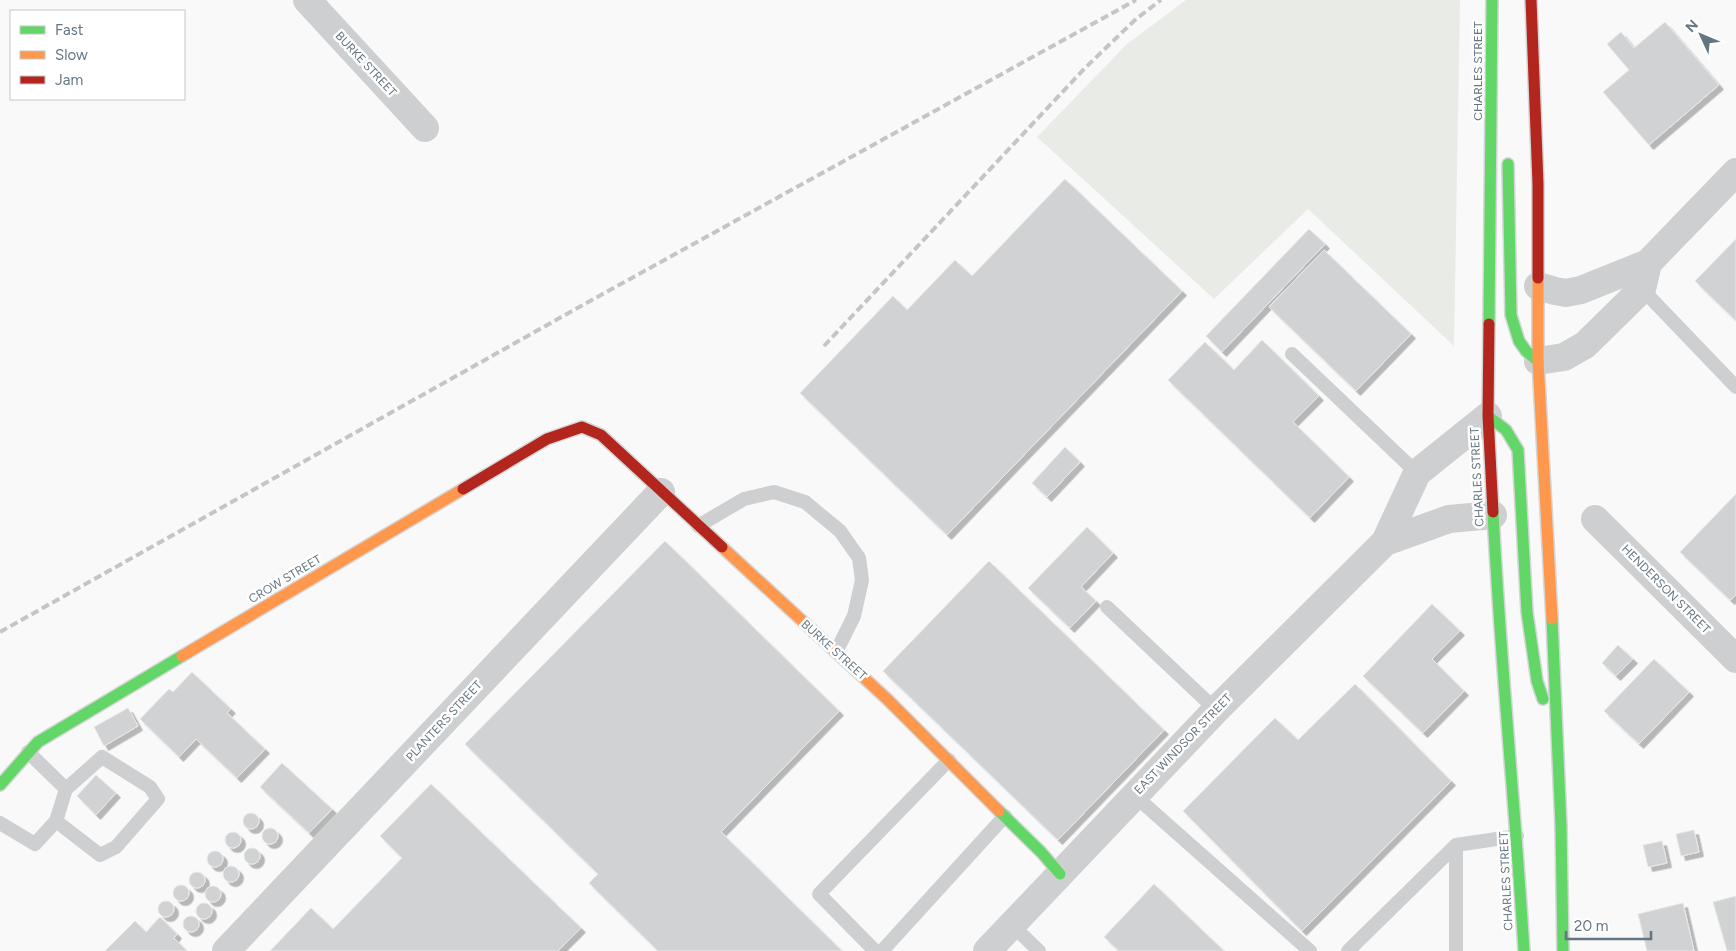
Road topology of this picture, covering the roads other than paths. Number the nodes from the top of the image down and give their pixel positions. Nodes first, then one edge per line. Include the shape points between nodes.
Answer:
1 (306, 0) edge
2 (1492, 0) edge
3 (1531, 0) edge
4 (1492, 122) junction
5 (425, 128) dead end
6 (1500, 134) dead end
7 (1506, 151) dead end
8 (1736, 172) edge
9 (1648, 263) junction
10 (1538, 286) junction
11 (1642, 289) junction
12 (1292, 354) dead end
13 (1538, 361) junction
14 (1736, 387) edge
15 (1488, 416) junction
16 (600, 435) joint
17 (1417, 473) junction
18 (661, 492) junction
19 (1493, 515) junction
20 (1595, 519) dead end
21 (698, 526) junction
22 (1385, 542) junction
23 (1107, 607) dead end
24 (836, 652) junction
25 (1736, 659) edge
26 (1216, 710) junction
27 (1556, 721) junction
28 (28, 752) junction
29 (948, 760) junction
30 (0, 784) edge
31 (66, 790) junction
32 (1134, 795) junction
33 (1005, 816) junction
34 (56, 821) junction
35 (0, 823) edge
36 (1517, 836) junction
37 (1456, 845) junction
38 (1060, 874) junction
39 (1012, 925) junction
40 (226, 951) edge
41 (875, 951) edge
42 (882, 951) edge
43 (987, 951) edge
44 (1039, 951) edge
45 (1310, 951) edge
46 (1348, 951) edge
47 (1456, 951) edge
48 (1524, 951) edge
49 (1563, 951) edge

1 - 5 street, BURKE STREET
2 - 4 main road, CHARLES STREET
3 - 10 main road
4 - 6 main road
4 - 15 main road, CHARLES STREET
7 - 13 main road via 1512,315 1520,344
8 - 9 street
9 - 10 street via 1581,290 1566,293
9 - 11 street
10 - 13 main road
11 - 13 street via 1585,345 1564,357
11 - 14 lane
12 - 17 lane
13 - 27 main road
15 - 17 street, EAST WINDSOR STREET
15 - 19 main road, CHARLES STREET
15 - 27 main road via 1513,436 1518,450 1527,612 1537,681 1546,708
16 - 18 main road, BURKE STREET
16 - 28 main road, CROW STREET via 582,427 547,439 38,742
17 - 22 street, EAST WINDSOR STREET
18 - 21 main road, BURKE STREET
18 - 40 street, PLANTERS STREET
19 - 22 street, EAST WINDSOR STREET via 1449,519
19 - 36 main road, CHARLES STREET
20 - 25 street, HENDERSON STREET
21 - 24 main road, BURKE STREET
21 - 24 lane via 744,499 774,492 805,502 840,531 859,558 862,580 854,616
22 - 26 street, EAST WINDSOR STREET
23 - 26 lane
24 - 29 main road, BURKE STREET
26 - 32 street, EAST WINDSOR STREET
27 - 49 main road
28 - 30 main road, CROW STREET
28 - 31 lane
29 - 33 main road, BURKE STREET
29 - 41 lane via 819,894
31 - 34 lane
31 - 34 lane via 102,757 150,787 158,799 116,848 100,855
32 - 38 street, EAST WINDSOR STREET
32 - 45 lane
33 - 38 main road, BURKE STREET
33 - 42 lane
34 - 35 lane via 35,844
36 - 37 lane
36 - 48 main road, CHARLES STREET
37 - 46 lane
37 - 47 lane
38 - 39 street, EAST WINDSOR STREET
39 - 43 street, EAST WINDSOR STREET
39 - 44 lane

